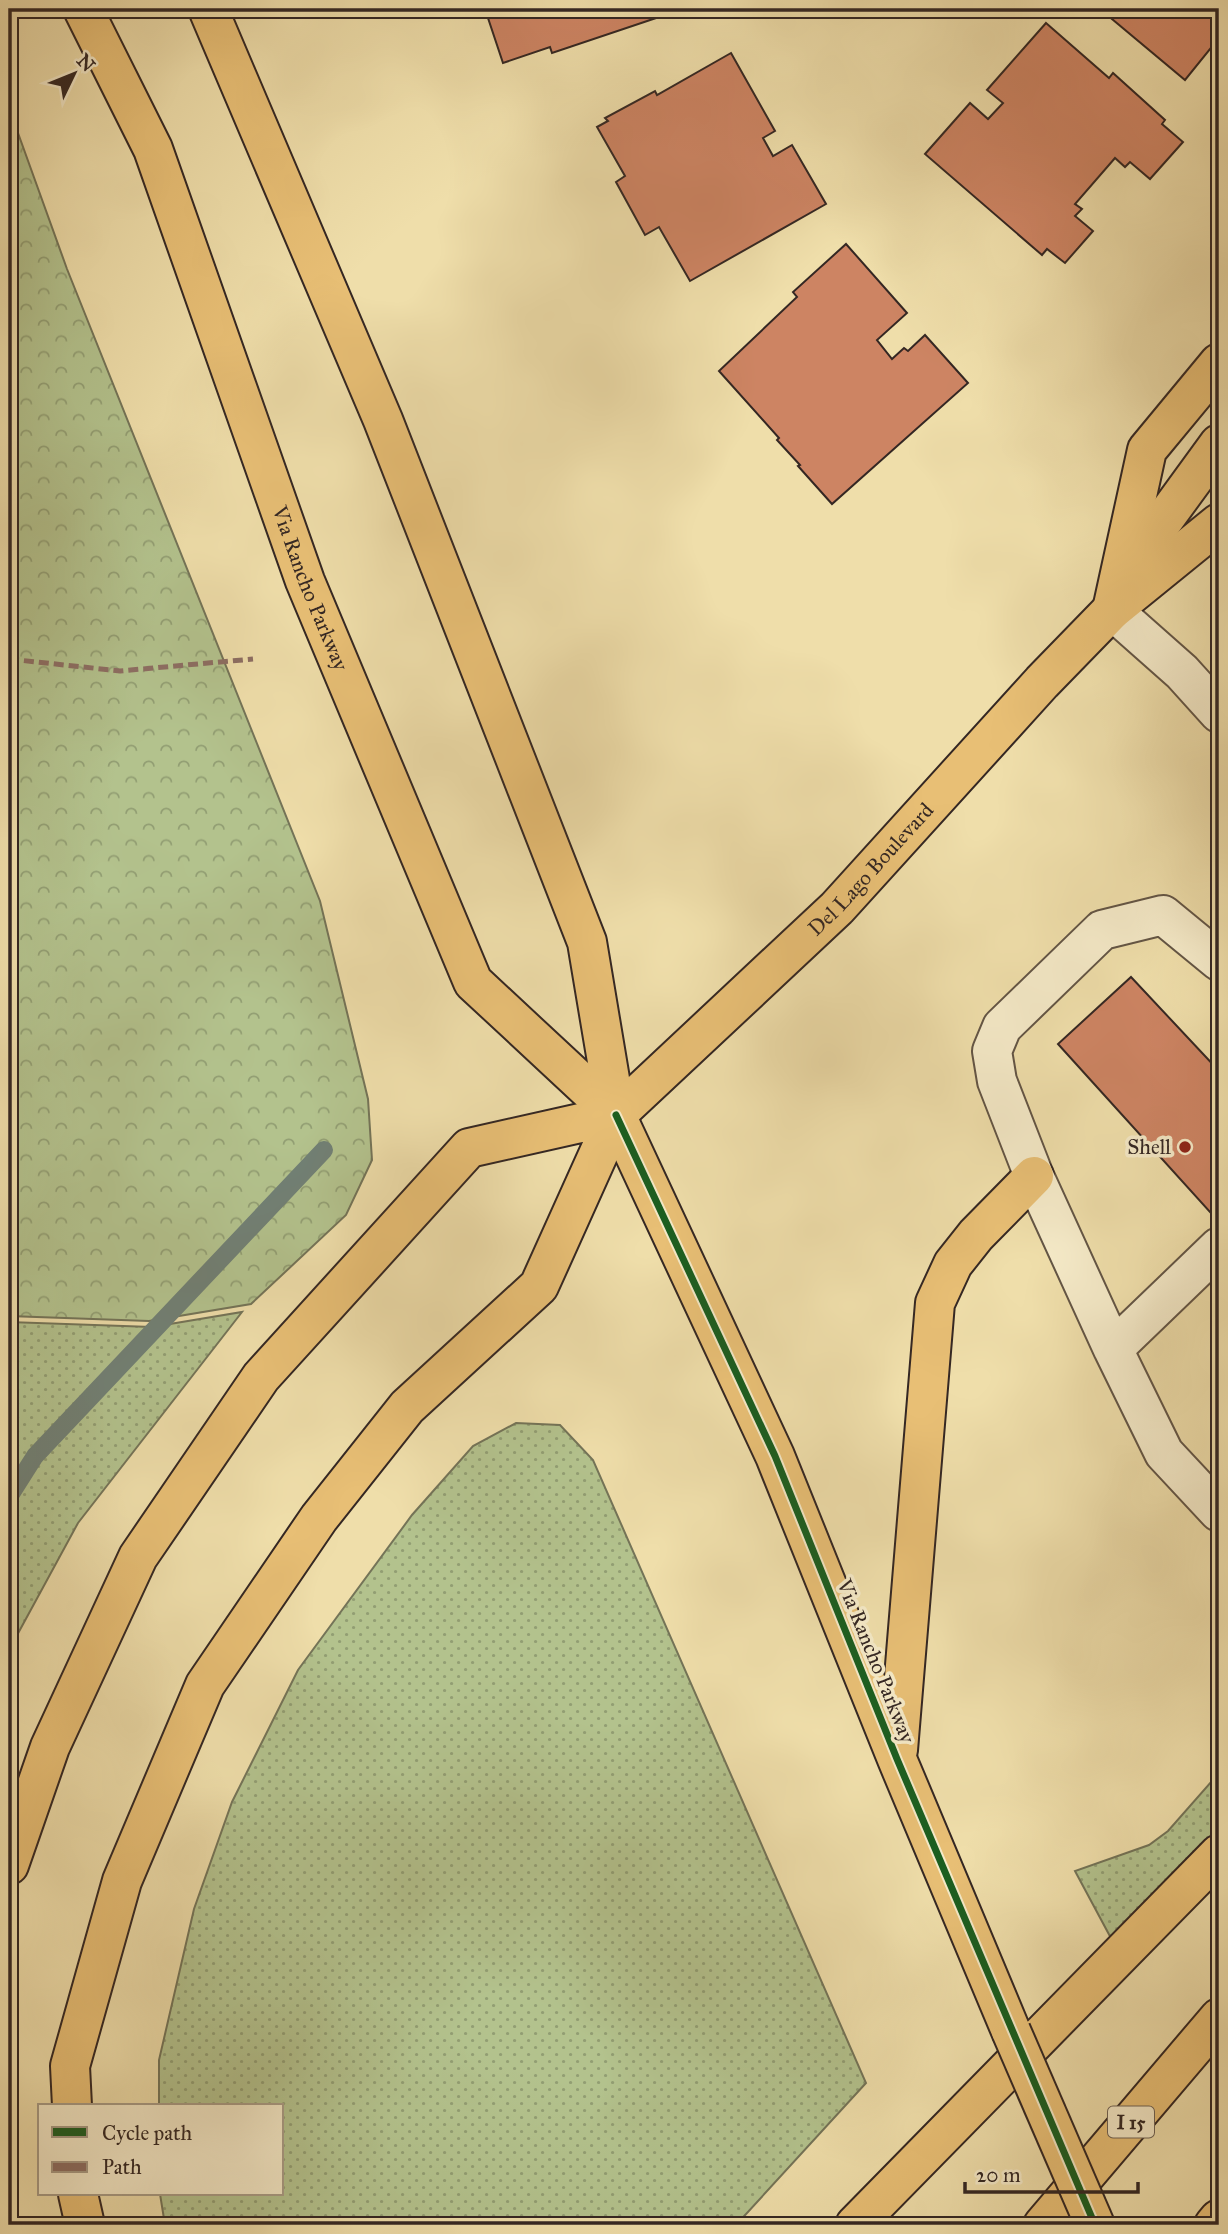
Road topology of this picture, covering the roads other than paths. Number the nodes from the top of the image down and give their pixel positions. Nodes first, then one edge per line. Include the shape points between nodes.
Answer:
1 (83, 9) edge
2 (208, 9) edge
3 (1219, 363) edge
4 (1219, 444) edge
5 (1219, 523) edge
6 (1112, 610) junction
7 (1219, 713) edge
8 (1219, 961) edge
9 (616, 1115) junction
10 (1034, 1176) junction
11 (1219, 1247) edge
12 (1112, 1349) junction
13 (1219, 1512) edge
14 (897, 1759) junction
15 (1219, 1854) edge
16 (9, 1865) edge
17 (1219, 2018) edge
18 (72, 2104) edge
19 (78, 2196) edge
20 (1219, 2219) edge
21 (85, 2225) edge
22 (855, 2225) edge
23 (1043, 2225) edge
24 (1095, 2225) edge
25 (1214, 2225) edge

1 - 9 main road, Via Rancho Parkway via 153,149 305,581 473,982
2 - 9 main road, Via Rancho Parkway via 383,420 587,942
3 - 6 main road via 1147,450
4 - 6 main road via 1157,530
5 - 6 main road, Del Lago Boulevard
6 - 7 lane via 1182,672
6 - 9 main road, Del Lago Boulevard via 837,908
8 - 10 lane via 1163,915 1102,930 1003,1027 992,1051 997,1082
9 - 14 main road, Via Rancho Parkway via 775,1456
9 - 16 main road via 469,1148 261,1377 138,1557 50,1747
9 - 18 main road via 539,1286 407,1407 319,1518 205,1685 122,1881 70,2066
10 - 12 lane
10 - 14 main road via 953,1264 935,1303
11 - 12 lane
12 - 13 lane via 1164,1452
14 - 24 main road, Via Rancho Parkway, bridge
15 - 22 main road
17 - 23 main road, I 15
19 - 21 main road
20 - 25 main road

